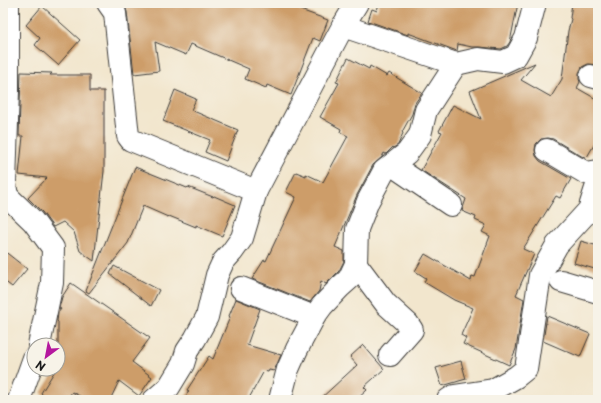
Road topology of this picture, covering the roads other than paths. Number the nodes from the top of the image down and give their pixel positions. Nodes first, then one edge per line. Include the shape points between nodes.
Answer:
1 (8, 3) edge
2 (108, 3) edge
3 (534, 3) edge
4 (349, 10) edge
5 (456, 64) junction
6 (5, 90) edge
7 (547, 150) dead end
8 (392, 165) junction
9 (598, 171) edge
10 (598, 182) edge
11 (256, 191) junction
12 (5, 196) edge
13 (451, 205) dead end
14 (593, 211) edge
15 (356, 264) junction
16 (561, 280) dead end
17 (241, 288) dead end
18 (598, 292) edge
19 (314, 317) junction
20 (40, 337) edge
21 (390, 355) dead end
22 (28, 377) edge
23 (20, 400) edge
24 (154, 400) edge
25 (280, 400) edge
26 (448, 400) edge

1 - 6 street
2 - 11 street via 115,13 128,136 131,140
3 - 5 street via 526,38 516,56 503,62 478,60
4 - 5 street
4 - 11 street
5 - 8 street via 426,110 420,136 407,153
6 - 12 street
7 - 9 street via 586,174
8 - 13 street
8 - 15 street via 384,171 357,229
10 - 14 street
11 - 24 street via 242,238 222,262 216,275 207,317 169,387
12 - 20 street via 33,221 54,248 52,282
14 - 26 street via 557,245 540,275 526,369 492,390 454,396
15 - 19 street via 349,279
15 - 21 street via 386,304 412,330
16 - 18 street
17 - 19 street
19 - 25 street via 288,369
22 - 23 street

